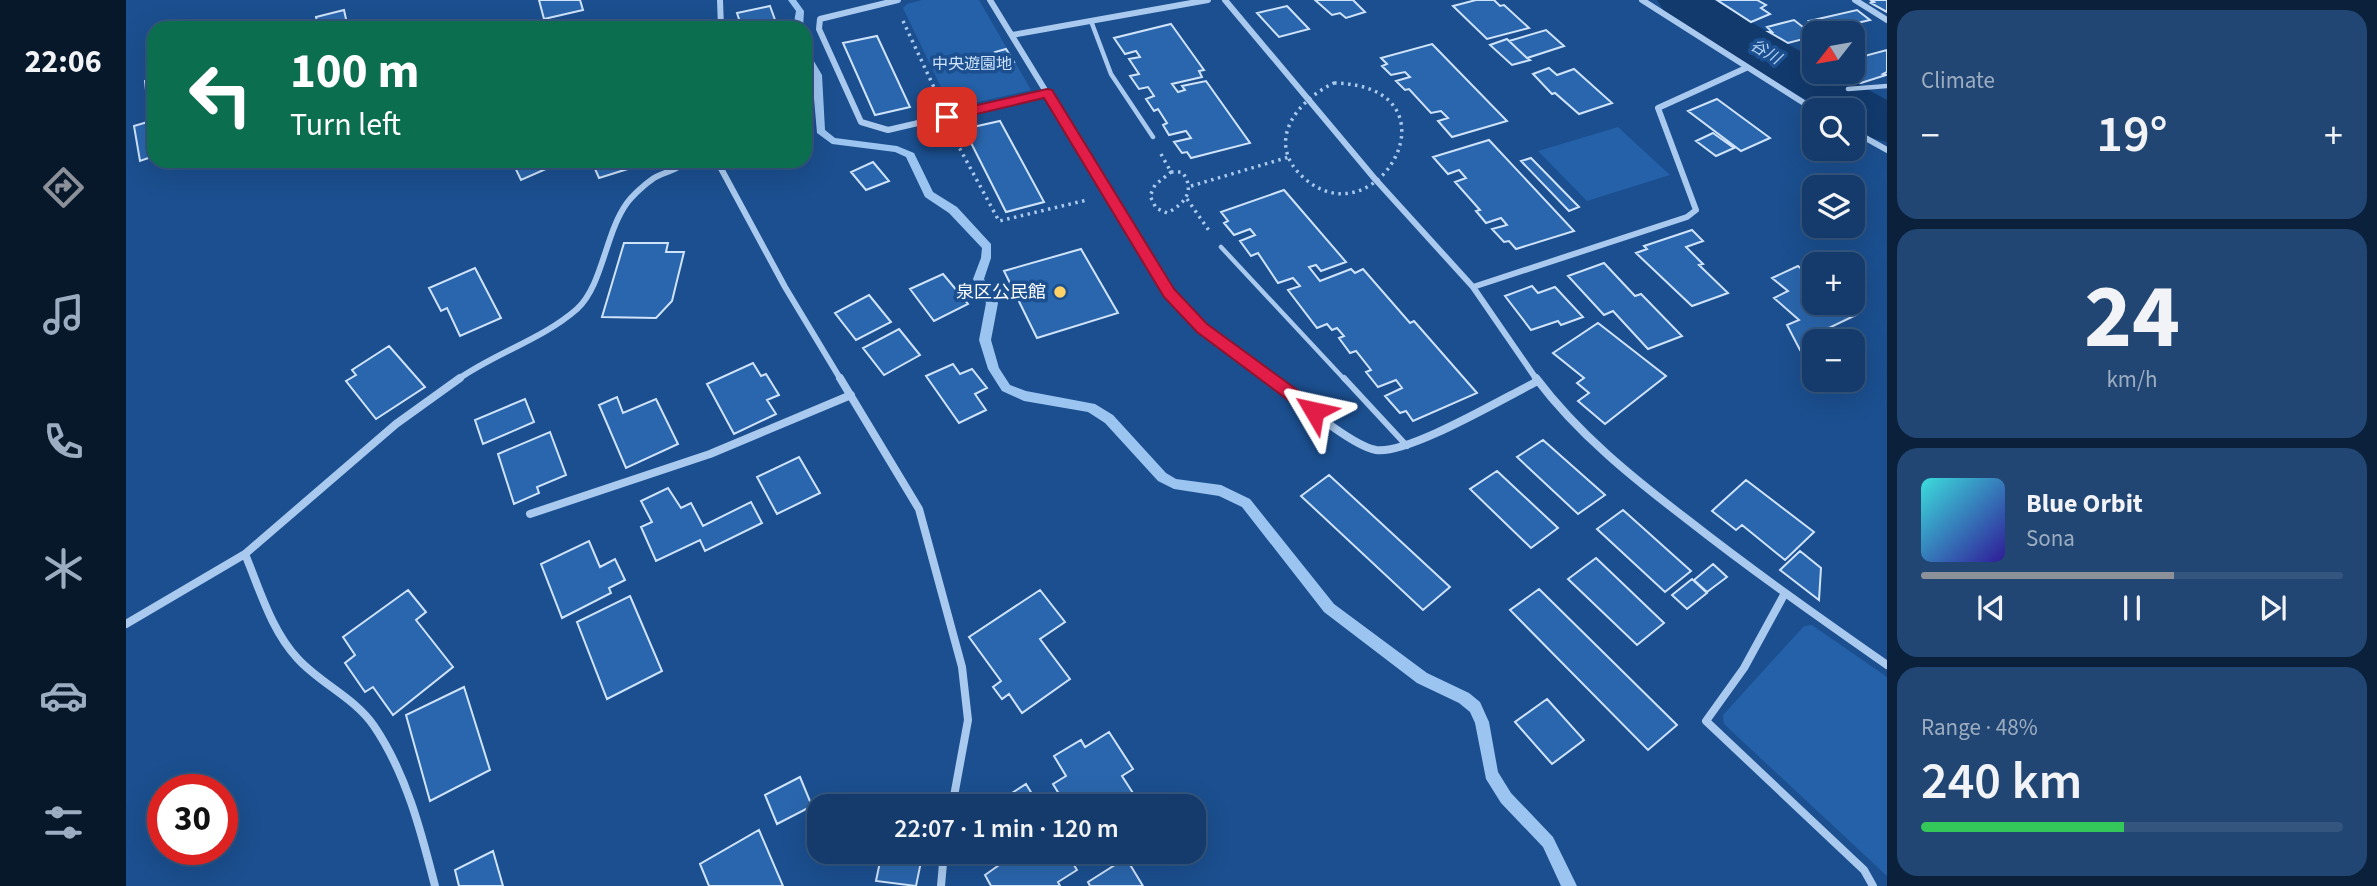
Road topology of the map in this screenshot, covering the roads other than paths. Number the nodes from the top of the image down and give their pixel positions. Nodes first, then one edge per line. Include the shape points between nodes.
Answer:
1 (720, 0) edge
2 (990, 0) edge
3 (1208, 0) edge
4 (1225, 0) edge
5 (1642, 0) edge
6 (1855, 0) edge
7 (896, 1) edge
8 (1887, 20) edge
9 (721, 21) edge
10 (1091, 21) junction
11 (1012, 35) junction
12 (1746, 68) junction
13 (1887, 86) edge
14 (1848, 89) dead end
15 (1047, 93) junction
16 (1802, 102) edge
17 (1153, 137) dead end
18 (1865, 138) edge
19 (1887, 150) edge
20 (680, 168) edge
21 (721, 168) edge
22 (1221, 247) road end
23 (1473, 286) junction
24 (1538, 381) junction
25 (851, 395) junction
26 (1407, 446) junction
27 (530, 514) dead end
28 (245, 554) junction
29 (1786, 593) junction
30 (126, 624) edge
31 (1887, 665) edge
32 (954, 794) edge
33 (943, 864) edge
34 (435, 886) edge
35 (941, 886) edge
36 (1873, 886) edge

1 - 9 street
2 - 11 street
3 - 10 street
4 - 23 street via 1375,179
5 - 12 street
6 - 8 street
7 - 15 street via 820,19 819,29 861,122 888,130
10 - 11 street
10 - 17 lane via 1111,75
11 - 15 street
12 - 16 street
12 - 23 street via 1658,108 1696,210 1688,217
13 - 14 lane
15 - 26 street via 1169,293 1202,328 1353,440 1377,450
18 - 19 street
20 - 28 street via 656,178 629,200 615,221 590,291 579,307 477,366 406,416
21 - 25 street via 785,287
22 - 26 lane
23 - 24 street
24 - 26 street
24 - 29 street via 1629,475
25 - 27 street via 710,454
25 - 32 street via 919,509 962,667 968,720
28 - 30 street
28 - 34 street via 279,632 298,659 373,724 423,834
29 - 31 street
29 - 36 street via 1744,668 1706,721 1864,870
33 - 35 street

